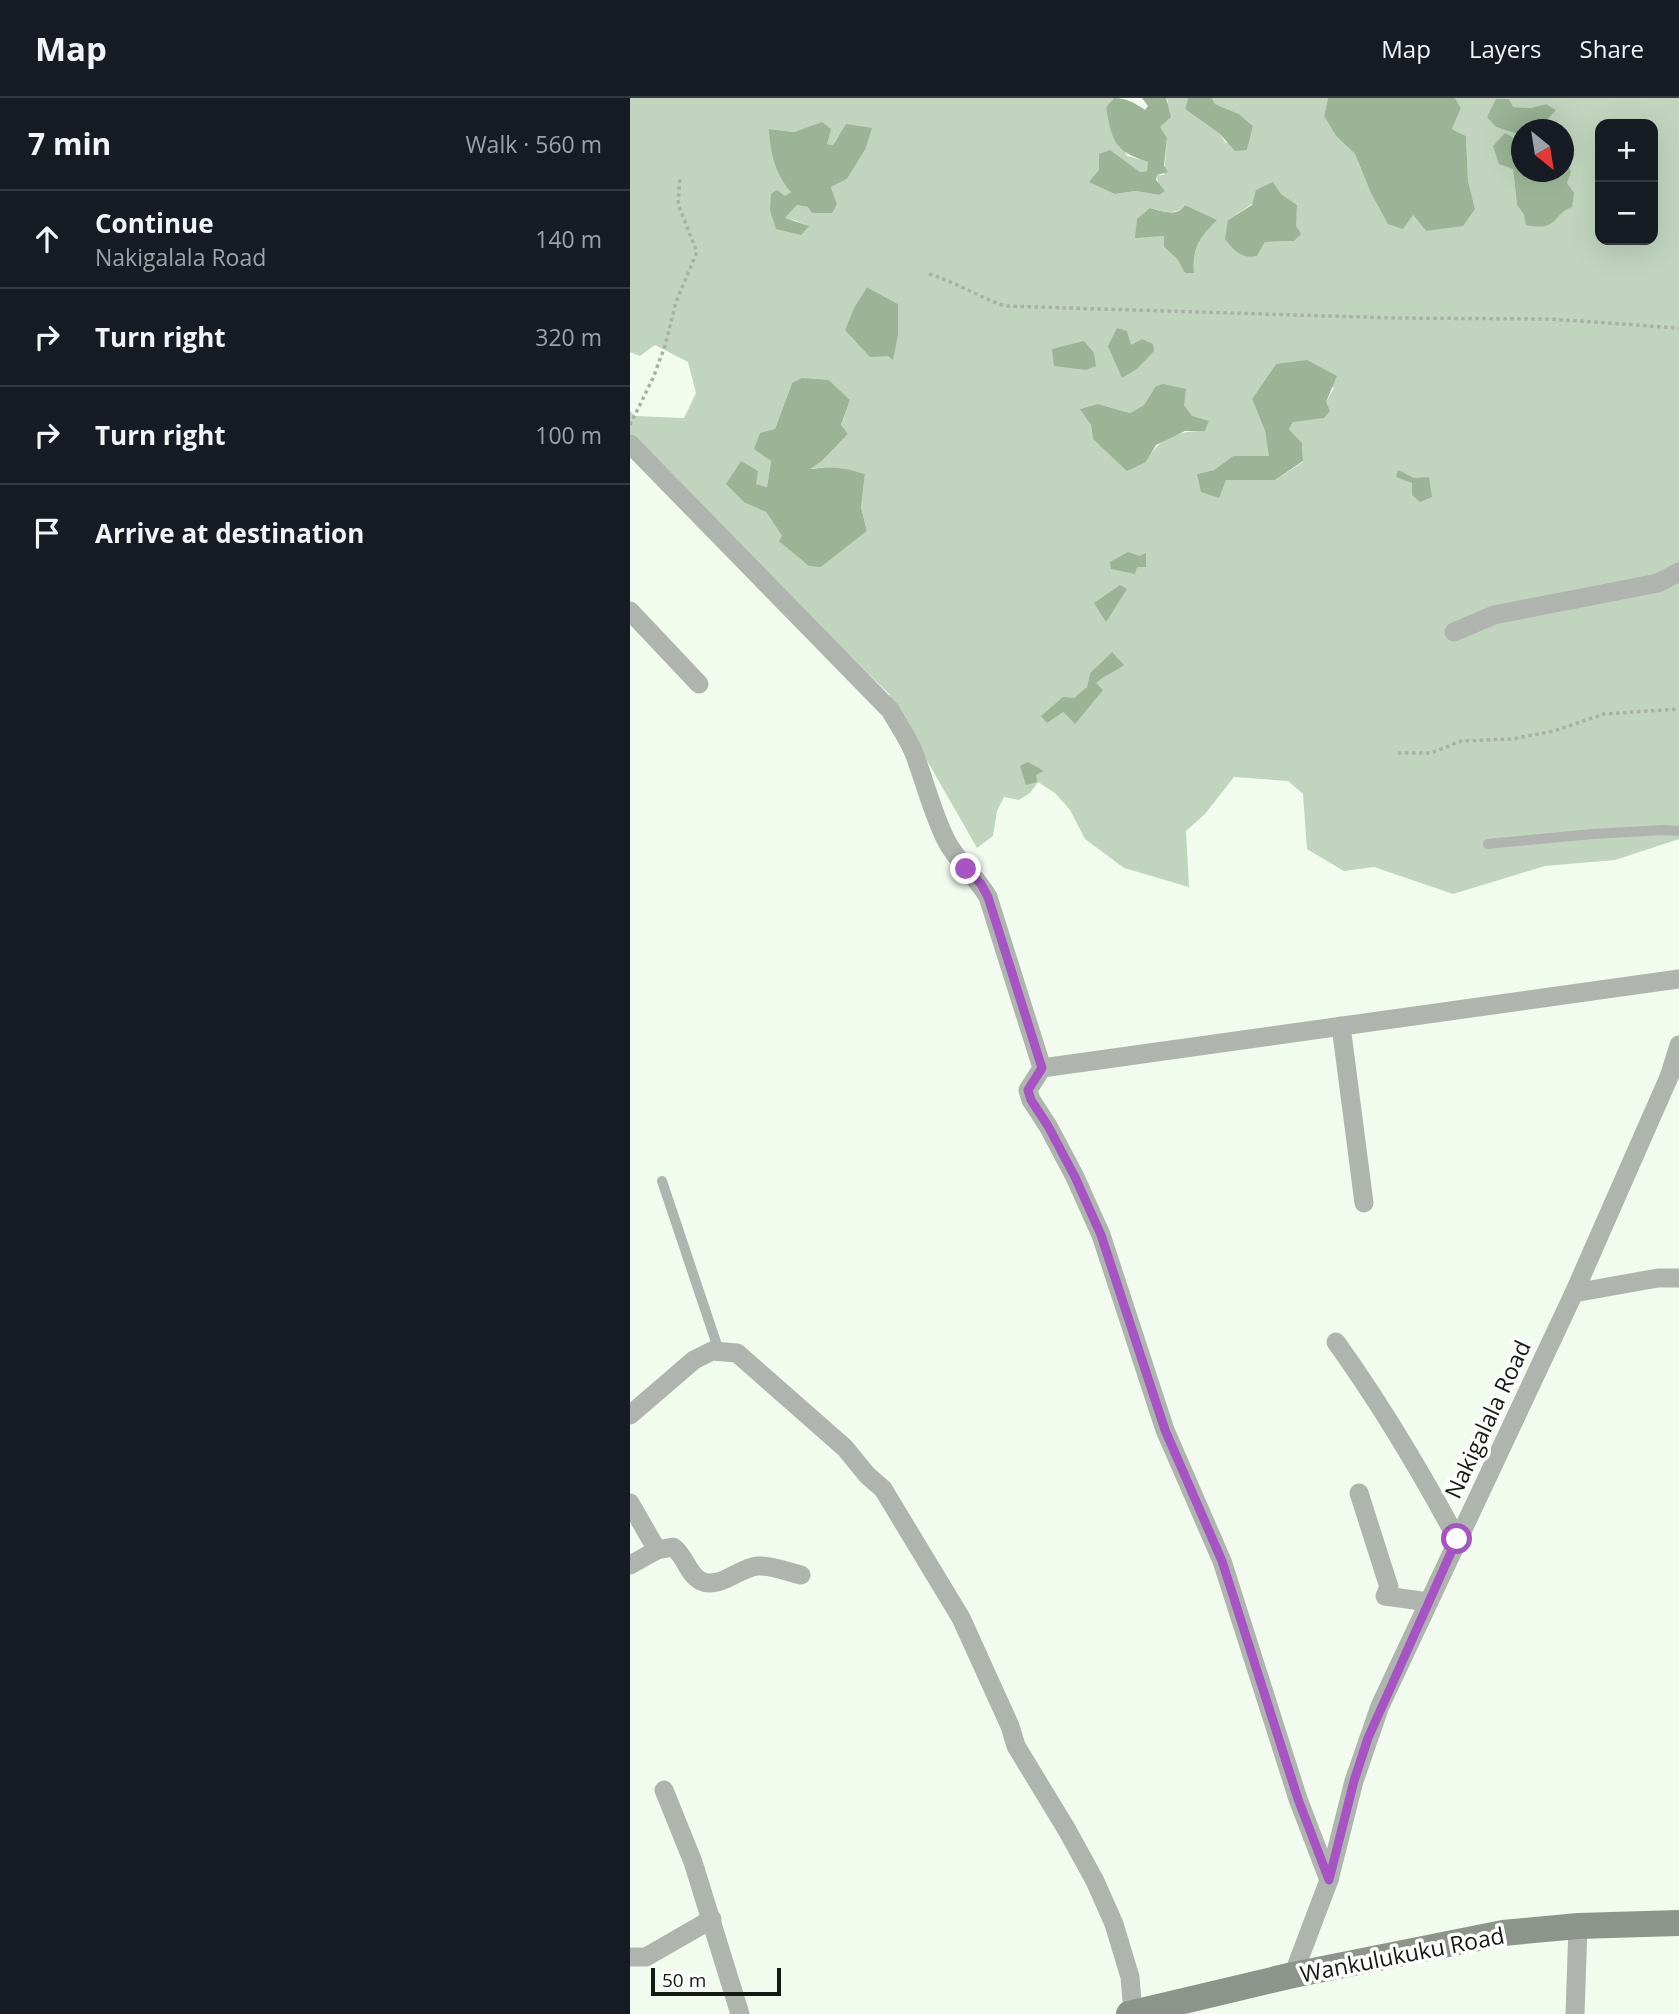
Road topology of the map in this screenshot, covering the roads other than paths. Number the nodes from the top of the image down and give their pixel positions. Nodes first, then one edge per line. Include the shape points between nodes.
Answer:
1 (630, 444) edge
2 (1679, 572) edge
3 (630, 611) edge
4 (1454, 632) dead end
5 (699, 684) dead end
6 (1679, 831) edge
7 (1488, 845) dead end
8 (1679, 979) edge
9 (1341, 1026) junction
10 (1679, 1045) edge
11 (1042, 1068) junction
12 (1674, 1077) edge
13 (662, 1181) dead end
14 (1364, 1203) dead end
15 (1679, 1278) edge
16 (1574, 1293) junction
17 (1336, 1342) dead end
18 (719, 1351) junction
19 (630, 1415) edge
20 (1359, 1493) dead end
21 (630, 1503) edge
22 (1457, 1539) junction
23 (657, 1550) junction
24 (630, 1565) edge
25 (801, 1575) dead end
26 (1429, 1602) junction
27 (664, 1790) dead end
28 (1329, 1880) junction
29 (712, 1919) junction
30 (1679, 1923) edge
31 (1578, 1926) junction
32 (630, 1957) edge
33 (1293, 1975) junction
34 (1131, 2013) edge
35 (740, 2014) edge
36 (1575, 2014) edge

1 - 11 street via 890,710 914,752 947,841 988,897
2 - 4 street via 1657,583 1494,615
3 - 5 street
6 - 7 lane
8 - 9 street
9 - 11 street
9 - 14 street
10 - 12 street, Nakigalala Road
11 - 28 street via 1028,1090 1031,1100 1075,1177 1101,1235 1165,1430 1222,1561 1298,1799
12 - 16 street, Nakigalala Road
13 - 18 lane
15 - 16 street
16 - 22 street, Nakigalala Road
17 - 22 street via 1397,1431
18 - 19 street via 694,1360
18 - 34 street via 737,1353 845,1448 884,1489 961,1618 1016,1746 1095,1881 1130,1977
20 - 26 street via 1389,1587 1385,1596
21 - 23 street
22 - 26 street, Nakigalala Road
23 - 24 street
23 - 25 street via 673,1547 696,1578 708,1583 760,1565
26 - 28 street, Nakigalala Road via 1368,1738
27 - 29 street
28 - 33 street, Nakigalala Road
29 - 32 street via 646,1957
29 - 35 street
30 - 31 main road, Wankulukuku Road
31 - 33 main road, Wankulukuku Road via 1503,1933
31 - 36 street
33 - 34 main road, Wankulukuku Road

